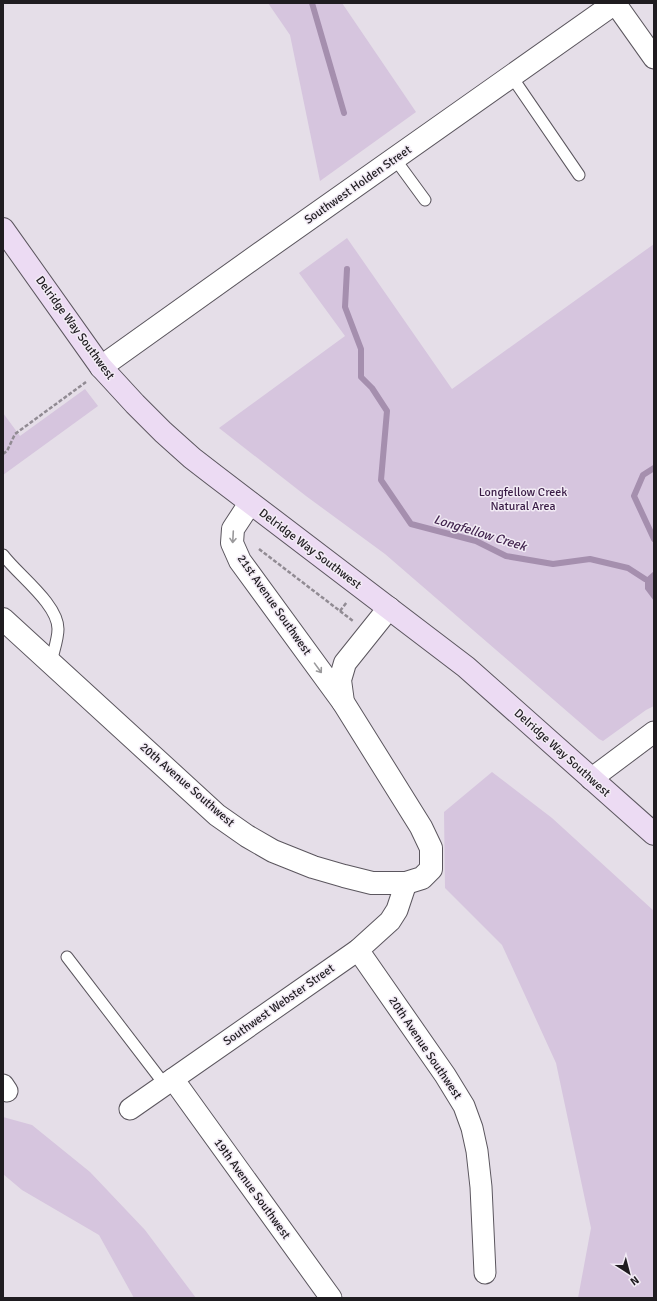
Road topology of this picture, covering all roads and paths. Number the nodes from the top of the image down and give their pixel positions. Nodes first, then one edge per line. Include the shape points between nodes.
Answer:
1 (615, 3) edge
2 (654, 58) edge
3 (512, 77) junction
4 (395, 159) junction
5 (579, 175) dead end
6 (425, 200) dead end
7 (3, 229) edge
8 (101, 367) junction
9 (86, 382) dead end
10 (3, 454) edge
11 (250, 503) junction
12 (256, 546) dead end
13 (3, 555) edge
14 (348, 602) dead end
15 (390, 608) junction
16 (340, 611) junction
17 (3, 619) edge
18 (351, 620) dead end
19 (50, 663) junction
20 (343, 702) junction
21 (654, 732) edge
22 (591, 779) junction
23 (654, 834) edge
24 (406, 883) junction
25 (358, 950) junction
26 (67, 957) dead end
27 (169, 1082) junction
28 (130, 1109) dead end
29 (485, 1273) dead end
30 (331, 1298) edge

1 - 2 street
1 - 3 street, Southwest Holden Street
3 - 4 street, Southwest Holden Street
3 - 5 lane
4 - 6 lane
4 - 8 street, Southwest Holden Street
7 - 8 main road, Delridge Way Southwest
8 - 11 main road, Delridge Way Southwest via 163,432
9 - 10 path via 15,434 8,451
11 - 15 main road, Delridge Way Southwest
11 -> 20 street, 21st Avenue Southwest via 233,529 232,543 240,561
12 - 16 path
13 - 19 lane via 48,604 56,618 58,630
14 - 16 path
15 - 20 street, 21st Avenue Southwest via 346,664 340,680
15 - 22 main road, Delridge Way Southwest via 466,667
16 - 18 path
17 - 19 street, 20th Avenue Southwest
19 - 24 street, 20th Avenue Southwest via 217,815 247,836 273,851 313,867 372,883
20 - 24 street, 21st Avenue Southwest via 404,798 431,848 431,869 422,878
21 - 22 street
22 - 23 main road, Delridge Way Southwest
24 - 25 street, Southwest Webster Street via 397,910 390,921
25 - 27 street, Southwest Webster Street
25 - 29 street, 20th Avenue Southwest via 464,1106 477,1151
26 - 27 lane
27 - 28 street, Southwest Webster Street
27 - 30 street, 19th Avenue Southwest

